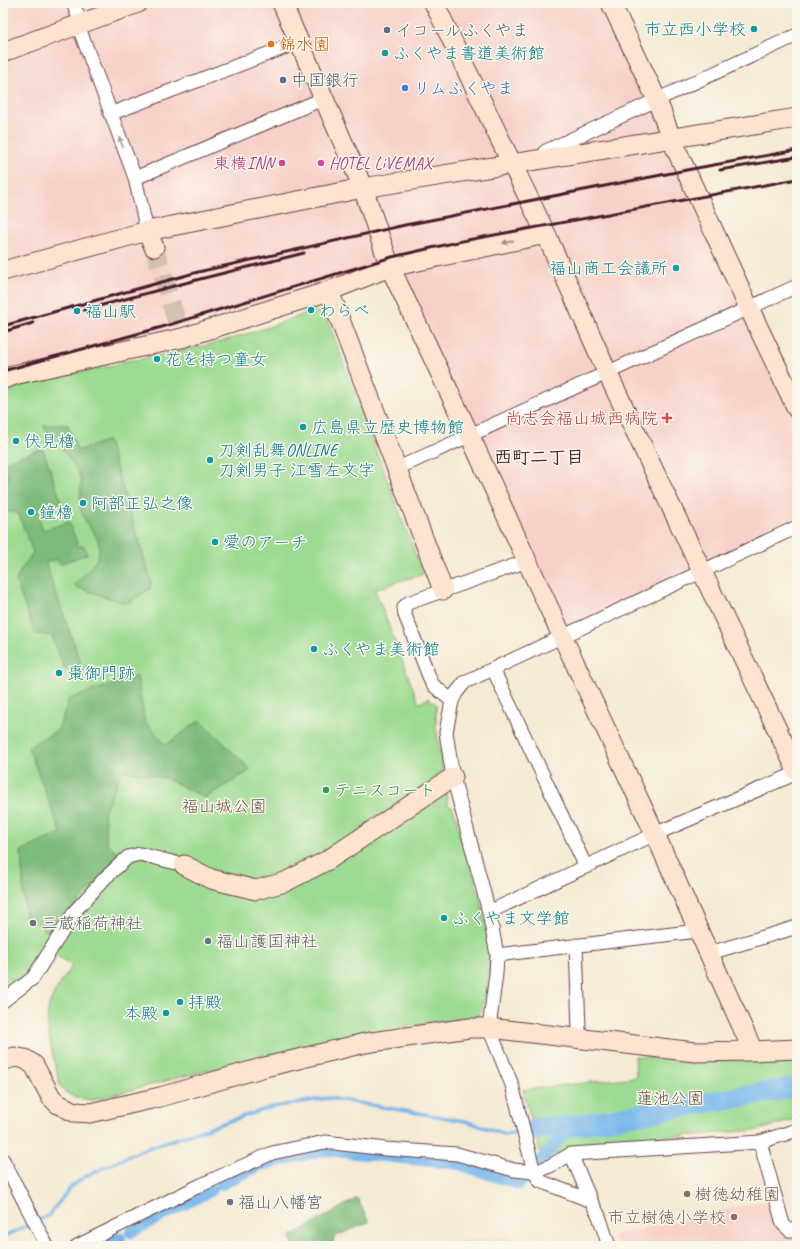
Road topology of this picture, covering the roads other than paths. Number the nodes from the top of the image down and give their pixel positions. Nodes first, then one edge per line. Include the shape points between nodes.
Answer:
1 (73, 3) edge
2 (138, 3) edge
3 (282, 3) edge
4 (434, 3) edge
5 (611, 3) edge
6 (78, 26) junction
7 (797, 35) edge
8 (299, 42) junction
9 (3, 52) edge
10 (325, 98) junction
11 (657, 100) junction
12 (110, 114) junction
13 (797, 118) edge
14 (671, 138) junction
15 (546, 159) junction
16 (513, 164) junction
17 (134, 178) junction
18 (364, 188) junction
19 (546, 234) junction
20 (150, 239) junction
21 (390, 267) junction
22 (3, 271) edge
23 (797, 286) edge
24 (329, 291) junction
25 (749, 308) junction
26 (607, 372) junction
27 (3, 379) edge
28 (797, 409) edge
29 (470, 436) junction
30 (396, 469) junction
31 (797, 527) edge
32 (527, 561) junction
33 (702, 572) junction
34 (443, 590) junction
35 (563, 637) junction
36 (493, 669) junction
37 (452, 701) junction
38 (797, 772) edge
39 (454, 777) junction
40 (655, 834) junction
41 (184, 865) joint
42 (586, 867) junction
43 (489, 912) junction
44 (797, 927) edge
45 (698, 928) junction
46 (576, 946) junction
47 (710, 953) junction
48 (497, 955) junction
49 (3, 1001) edge
50 (489, 1028) junction
51 (578, 1038) junction
52 (797, 1048) edge
53 (753, 1051) junction
54 (3, 1061) edge
55 (797, 1130) edge
56 (760, 1142) junction
57 (571, 1154) junction
58 (3, 1160) edge
59 (534, 1172) junction
60 (591, 1201) junction
61 (797, 1230) edge
62 (47, 1246) edge
63 (77, 1246) edge
64 (609, 1246) edge

1 - 6 street via 78,16
2 - 6 street
3 - 8 street
4 - 16 street
5 - 11 street
6 - 9 street
6 - 12 street
7 - 11 street
8 - 10 street
8 - 12 street
10 - 17 street
10 - 18 street
11 - 14 street
11 - 15 street via 546,151
17 -> 12 street
13 - 14 street
14 - 15 street
14 - 25 street
15 - 16 street
16 - 18 street
16 - 19 street
17 - 20 street
18 - 20 street
18 - 21 street
19 -> 21 street
19 - 26 street
20 - 22 street
21 - 24 street
21 - 29 street
23 - 25 street
24 - 27 street
24 - 30 street
25 - 26 street
25 - 28 street
26 - 29 street
26 - 33 street
29 - 30 street
29 - 32 street
30 - 34 street
31 - 33 street
32 - 34 street
32 - 35 street
33 - 35 street
33 - 38 street
34 - 37 street via 408,603 404,607 432,684
35 - 36 street
35 - 40 street
36 - 37 street via 465,682
36 - 42 street
37 - 39 street via 446,732
38 - 40 street
39 - 41 street via 328,860 285,882 256,890 211,879
39 - 43 street
40 - 42 street
40 - 45 street
41 - 49 street via 140,854 128,857 75,911 33,978
42 - 43 street
43 - 48 street
44 - 47 street
45 - 46 street via 689,932
45 - 47 street
46 - 48 street
46 - 51 street
47 - 53 street
48 - 50 street
50 - 51 street
50 - 54 street via 469,1028 365,1043 90,1114 74,1112 58,1104 51,1097 34,1065 25,1059 14,1057
50 - 59 street via 512,1085
51 - 53 street via 695,1052
52 - 53 street
55 - 56 street
56 - 57 street
56 - 61 street via 783,1224 789,1230
57 - 59 street
57 - 60 street
58 - 62 street
59 - 60 street via 540,1180
59 - 63 street via 514,1170 457,1154 325,1142 272,1153
60 - 64 street

